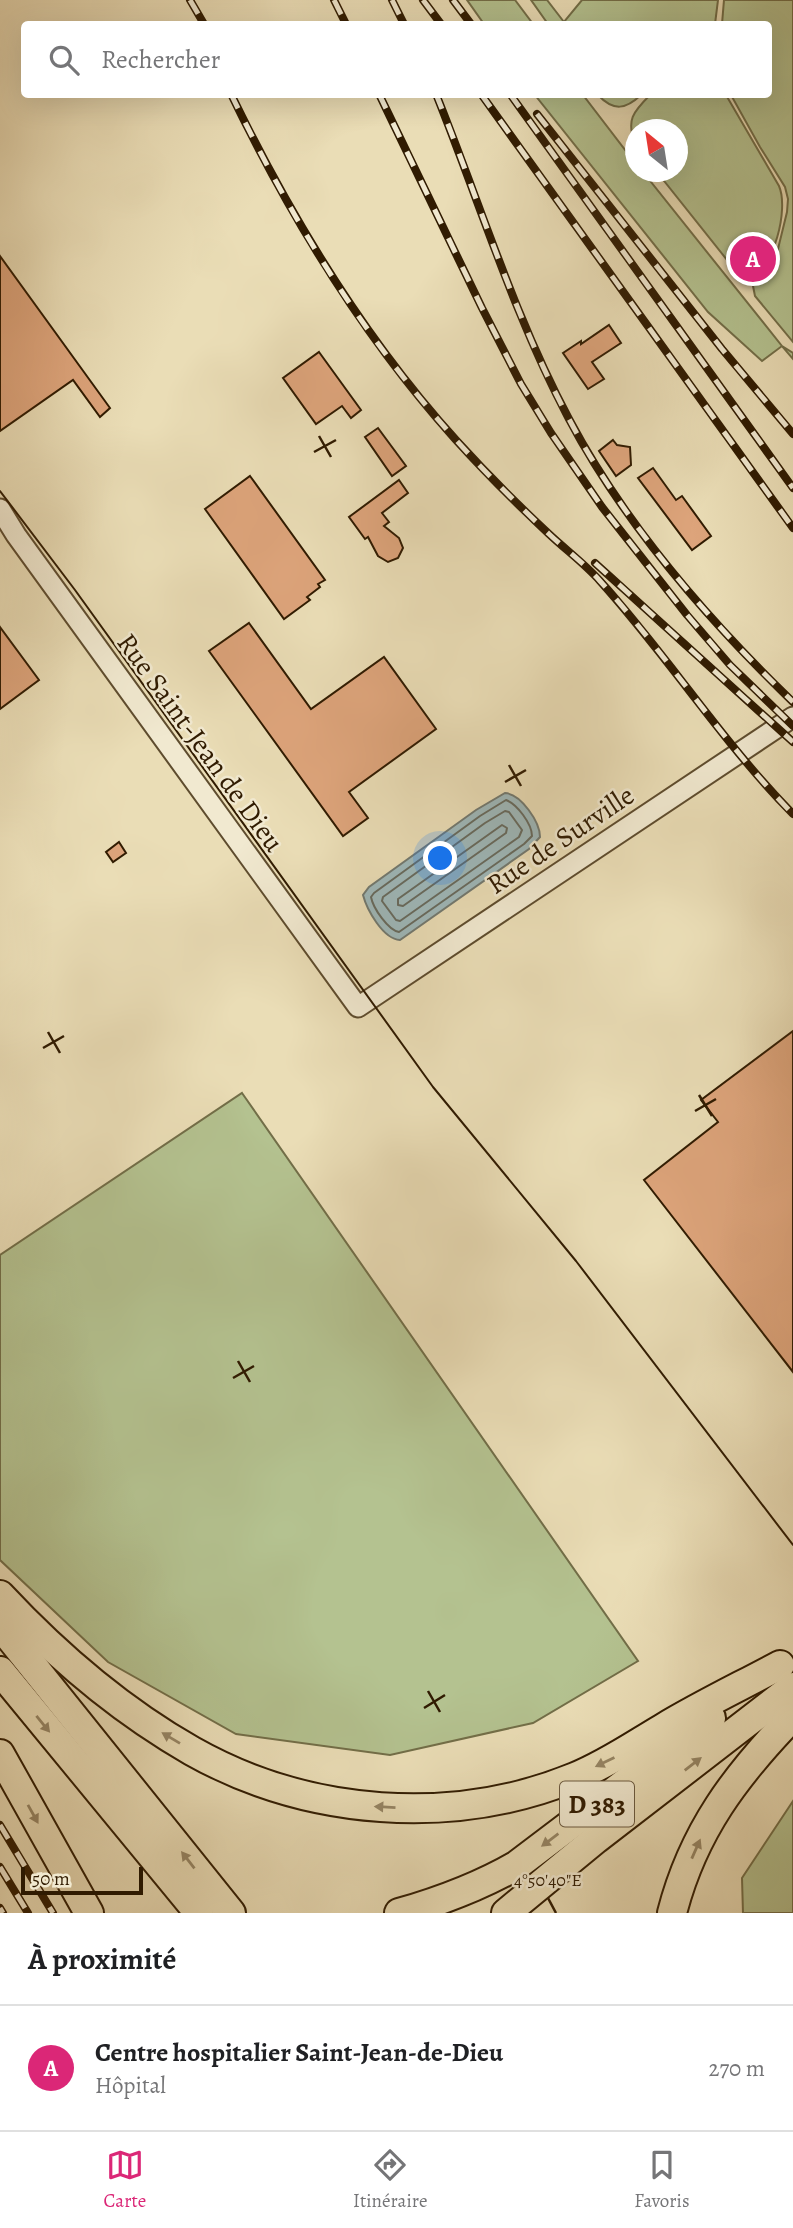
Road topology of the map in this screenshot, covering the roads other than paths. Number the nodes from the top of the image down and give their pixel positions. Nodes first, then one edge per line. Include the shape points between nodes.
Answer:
1 (0, 509) edge
2 (793, 716) edge
3 (358, 1007) joint
4 (0, 1595) edge
5 (0, 1625) edge
6 (788, 1669) edge
7 (0, 1671) edge
8 (793, 1716) edge
9 (0, 1754) edge
10 (89, 1913) edge
11 (198, 1913) edge
12 (230, 1913) edge
13 (399, 1913) edge
14 (506, 1913) edge
15 (672, 1913) edge

1 - 3 street, Rue Saint-Jean de Dieu
2 - 3 street, Rue de Surville
6 -> 4 highway via 663,1728 575,1777 477,1804 381,1808 292,1793 194,1752 103,1691
12 -> 5 highway
6 -> 13 highway, D 383 via 517,1865 460,1894
14 -> 6 highway, D 383
7 -> 11 highway
15 -> 8 highway via 696,1847 718,1805
9 -> 10 highway

